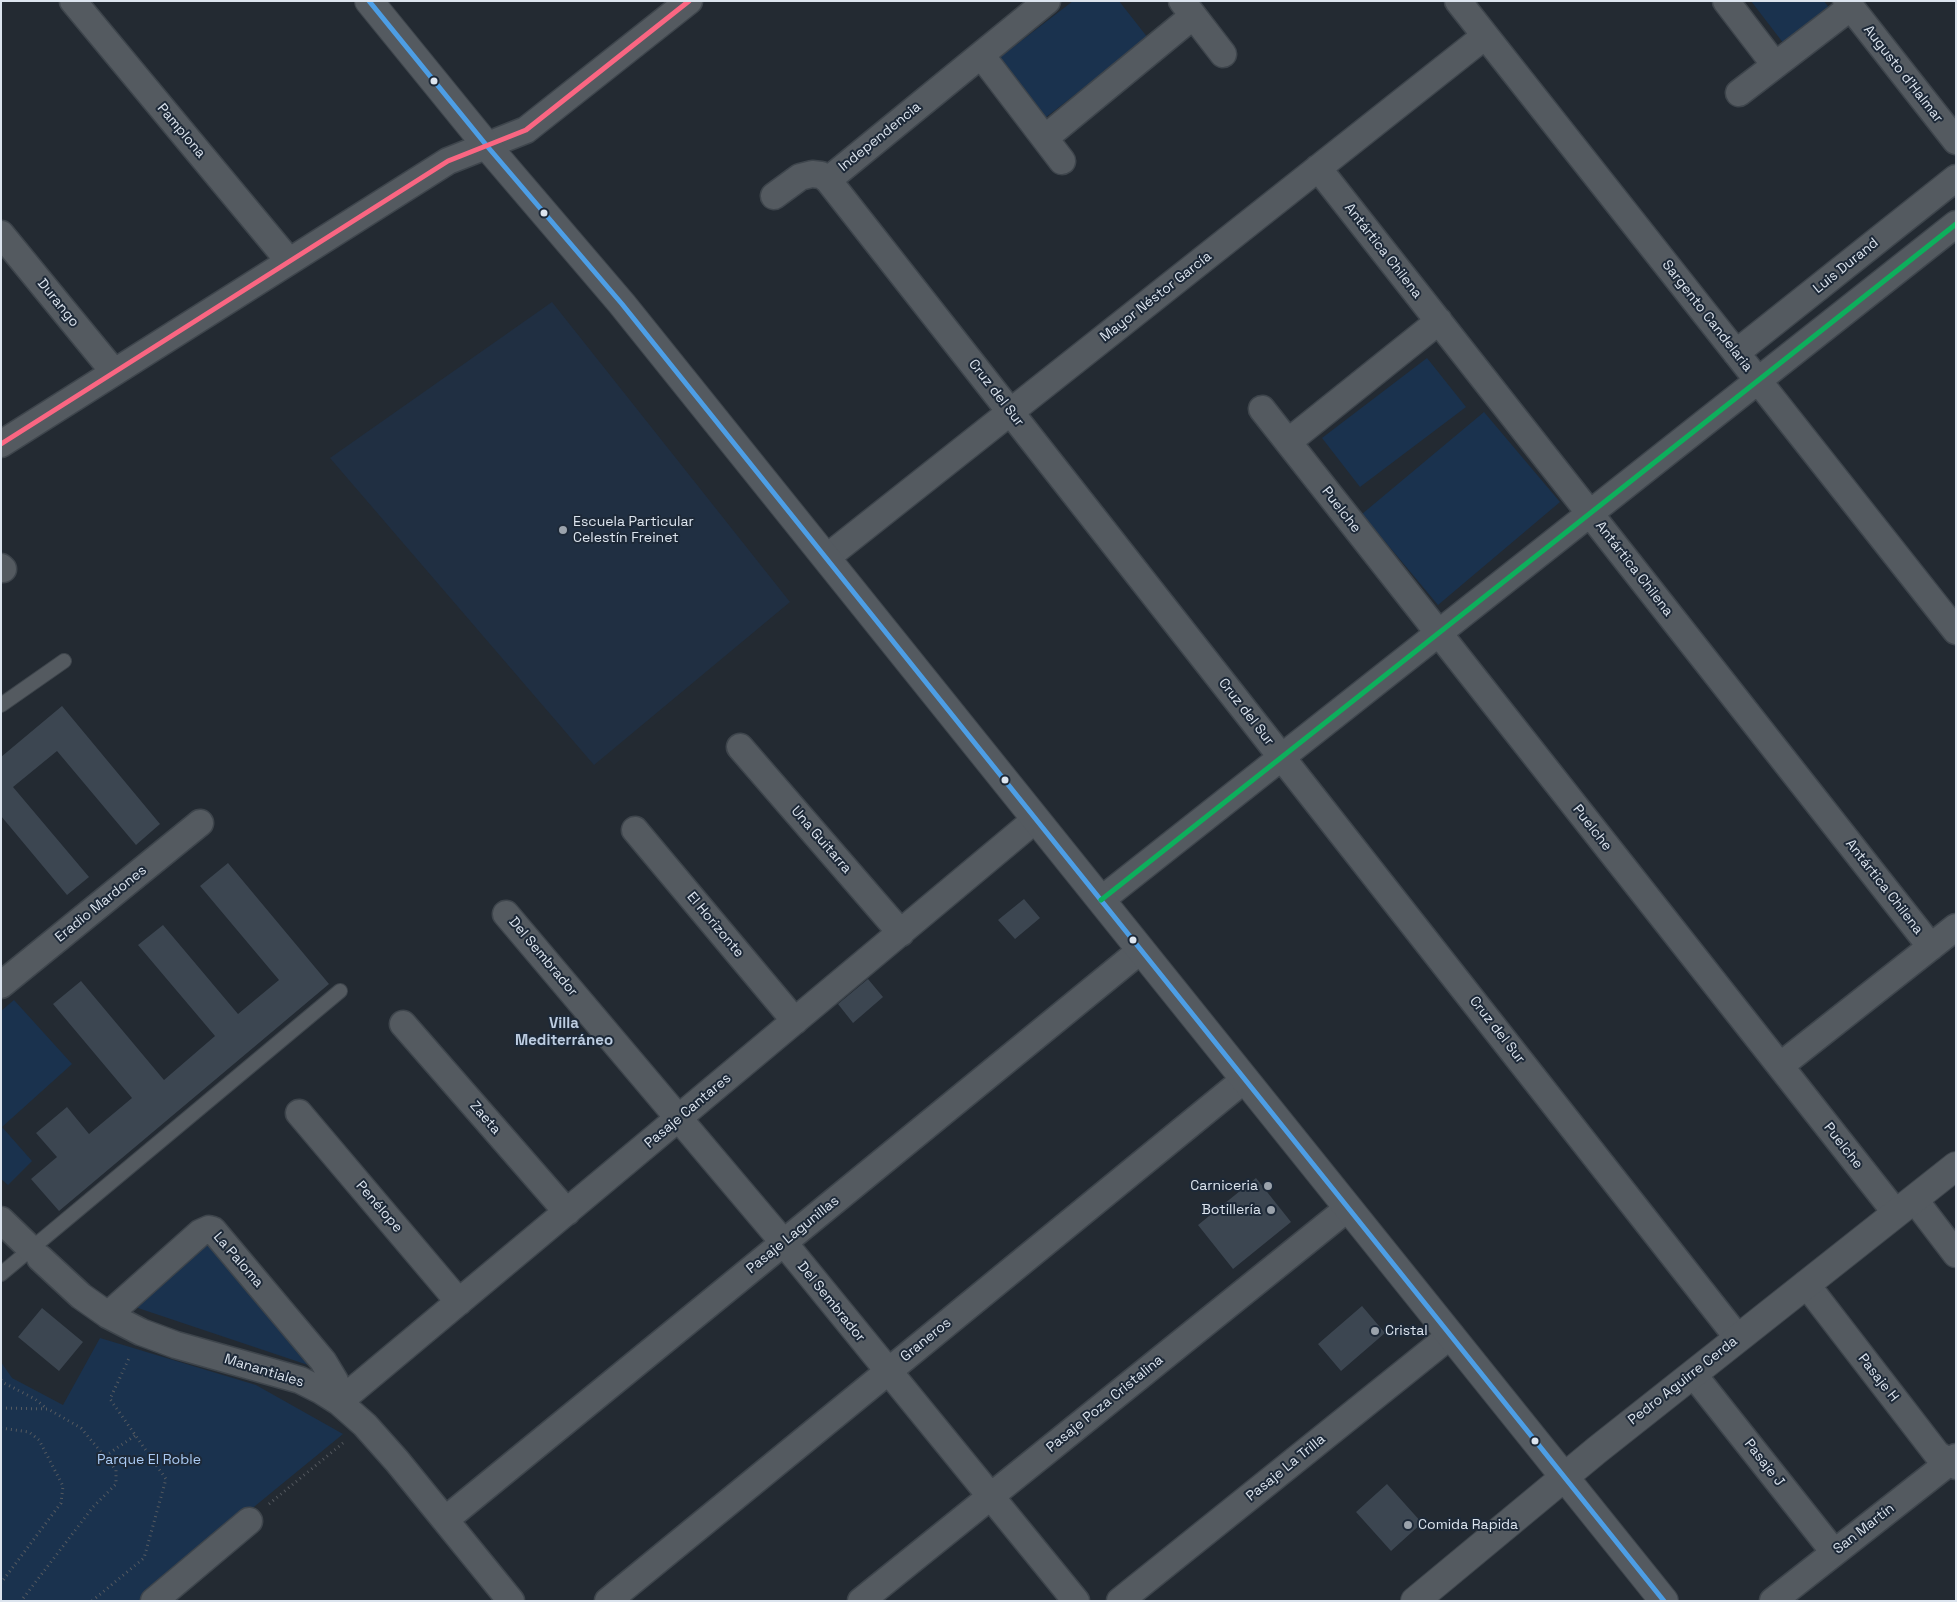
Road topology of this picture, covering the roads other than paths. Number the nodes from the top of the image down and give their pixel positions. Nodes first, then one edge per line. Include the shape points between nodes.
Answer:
1 (73, 1) edge
2 (369, 1) edge
3 (689, 1) edge
4 (1047, 1) edge
5 (1458, 1) edge
6 (1726, 1) edge
7 (1849, 4) edge
8 (1188, 9) edge
9 (1485, 36) junction
10 (1223, 54) dead end
11 (981, 55) junction
12 (1775, 65) junction
13 (1739, 92) dead end
14 (1045, 138) junction
15 (1956, 141) edge
16 (487, 146) junction
17 (1062, 160) dead end
18 (1318, 168) junction
19 (1956, 178) edge
20 (828, 180) junction
21 (774, 196) dead end
22 (1956, 224) edge
23 (1, 234) edge
24 (289, 261) junction
25 (1439, 321) junction
26 (1736, 353) junction
27 (114, 372) junction
28 (1758, 381) junction
29 (1262, 409) dead end
30 (1011, 412) junction
31 (1288, 442) junction
32 (1, 444) edge
33 (1590, 514) junction
34 (826, 558) junction
35 (1956, 631) edge
36 (1438, 633) junction
37 (64, 661) dead end
38 (1, 705) edge
39 (740, 747) dead end
40 (1282, 757) junction
41 (1036, 819) junction
42 (200, 823) dead end
43 (635, 830) dead end
44 (1101, 900) junction
45 (506, 914) dead end
46 (1956, 927) edge
47 (900, 933) junction
48 (1931, 946) junction
49 (1141, 950) junction
50 (1, 985) edge
51 (340, 991) dead end
52 (795, 1021) junction
53 (403, 1024) dead end
54 (1780, 1066) junction
55 (1245, 1079) junction
56 (299, 1113) dead end
57 (679, 1118) junction
58 (1956, 1166) edge
59 (1905, 1206) junction
60 (1348, 1208) junction
61 (566, 1212) junction
62 (1, 1220) edge
63 (784, 1243) junction
64 (36, 1253) junction
65 (1956, 1254) edge
66 (1, 1274) edge
67 (1806, 1284) junction
68 (459, 1302) junction
69 (108, 1314) junction
70 (1451, 1335) junction
71 (1738, 1338) junction
72 (888, 1371) junction
73 (1693, 1374) junction
74 (339, 1402) junction
75 (1954, 1461) edge
76 (1564, 1477) junction
77 (991, 1496) junction
78 (445, 1520) junction
79 (249, 1521) road end
80 (1834, 1552) junction
81 (154, 1601) edge
82 (511, 1601) edge
83 (608, 1601) edge
84 (862, 1601) edge
85 (1076, 1601) edge
86 (1120, 1601) edge
87 (1415, 1601) edge
88 (1664, 1601) edge
89 (1773, 1601) edge

1 - 24 street, Pamplona
2 - 16 street
3 - 16 street via 526,130
4 - 11 street, Independencia
5 - 9 street, Sargento Candelaria
6 - 12 street
7 - 12 street, Augusto d'Halmar
7 - 15 street, Augusto d'Halmar
8 - 10 street
8 - 14 street
9 - 18 street, Mayor Néstor García
9 - 26 street, Sargento Candelaria
11 - 14 street
11 - 20 street, Independencia
12 - 13 street, Augusto d'Halmar
14 - 17 street
16 - 24 street via 448,161
16 - 34 street via 622,304
18 - 25 street, Antártica Chilena
18 - 30 street, Mayor Néstor García
19 - 26 street, Luis Durand
20 - 21 street, Independencia via 821,174 800,177
20 - 30 street, Cruz del Sur
22 - 28 street
23 - 27 street, Durango
24 - 27 street
25 - 31 street
25 - 33 street, Antártica Chilena
26 - 28 street, Sargento Candelaria
27 - 32 street
28 - 33 street
28 - 35 street, Sargento Candelaria
29 - 31 street, Puelche
30 - 34 street, Mayor Néstor García
30 - 40 street, Cruz del Sur
31 - 36 street, Puelche
33 - 36 street
33 - 48 street, Antártica Chilena
34 - 41 street
36 - 40 street
36 - 54 street, Puelche
37 - 38 lane
39 - 47 street, Una Guitarra
40 - 44 street
40 - 71 street, Cruz del Sur
41 - 44 street
41 - 47 street, Pasaje Cantares
42 - 50 street, Eradio Mardones
43 - 52 street, El Horizonte
44 - 49 street
45 - 57 street, Del Sembrador
46 - 48 street, Antártica Chilena
47 - 52 street, Pasaje Cantares
48 - 54 street, Antártica Chilena
49 - 55 street
49 - 63 street, Pasaje Lagunillas
51 - 64 lane
52 - 57 street, Pasaje Cantares
53 - 61 street, Zaeta
54 - 59 street, Puelche
55 - 60 street
55 - 72 street, Graneros
56 - 68 street, Penélope
57 - 61 street, Pasaje Cantares
57 - 63 street, Del Sembrador
58 - 59 street, Pedro Aguirre Cerda
59 - 65 street, Puelche
59 - 67 street, Pedro Aguirre Cerda
60 - 70 street
60 - 77 street, Pasaje Poza Cristalina
61 - 68 street, Pasaje Cantares
62 - 64 street, Manantiales
63 - 72 street, Del Sembrador
63 - 78 street, Pasaje Lagunillas
64 - 66 lane
64 - 69 street, Manantiales via 82,1296
67 - 71 street, Pedro Aguirre Cerda
67 - 75 street, Pasaje H via 1937,1454
68 - 74 street, Pasaje Cantares
69 - 74 street, Manantiales via 141,1332 176,1345 300,1380
69 - 74 street, La Paloma via 209,1228 214,1230 330,1371
70 - 76 street
70 - 86 street, Pasaje La Trilla
71 - 73 street, Pedro Aguirre Cerda
72 - 77 street, Del Sembrador
72 - 83 street, Graneros
73 - 76 street, Pedro Aguirre Cerda
73 - 80 street, Pasaje J
74 - 78 street, Manantiales via 365,1425
75 - 80 street, San Martín
76 - 87 street, Pedro Aguirre Cerda
76 - 88 street
77 - 84 street, Pasaje Poza Cristalina
77 - 85 street, Del Sembrador
78 - 82 street, Manantiales
79 - 81 street
80 - 89 street, San Martín

